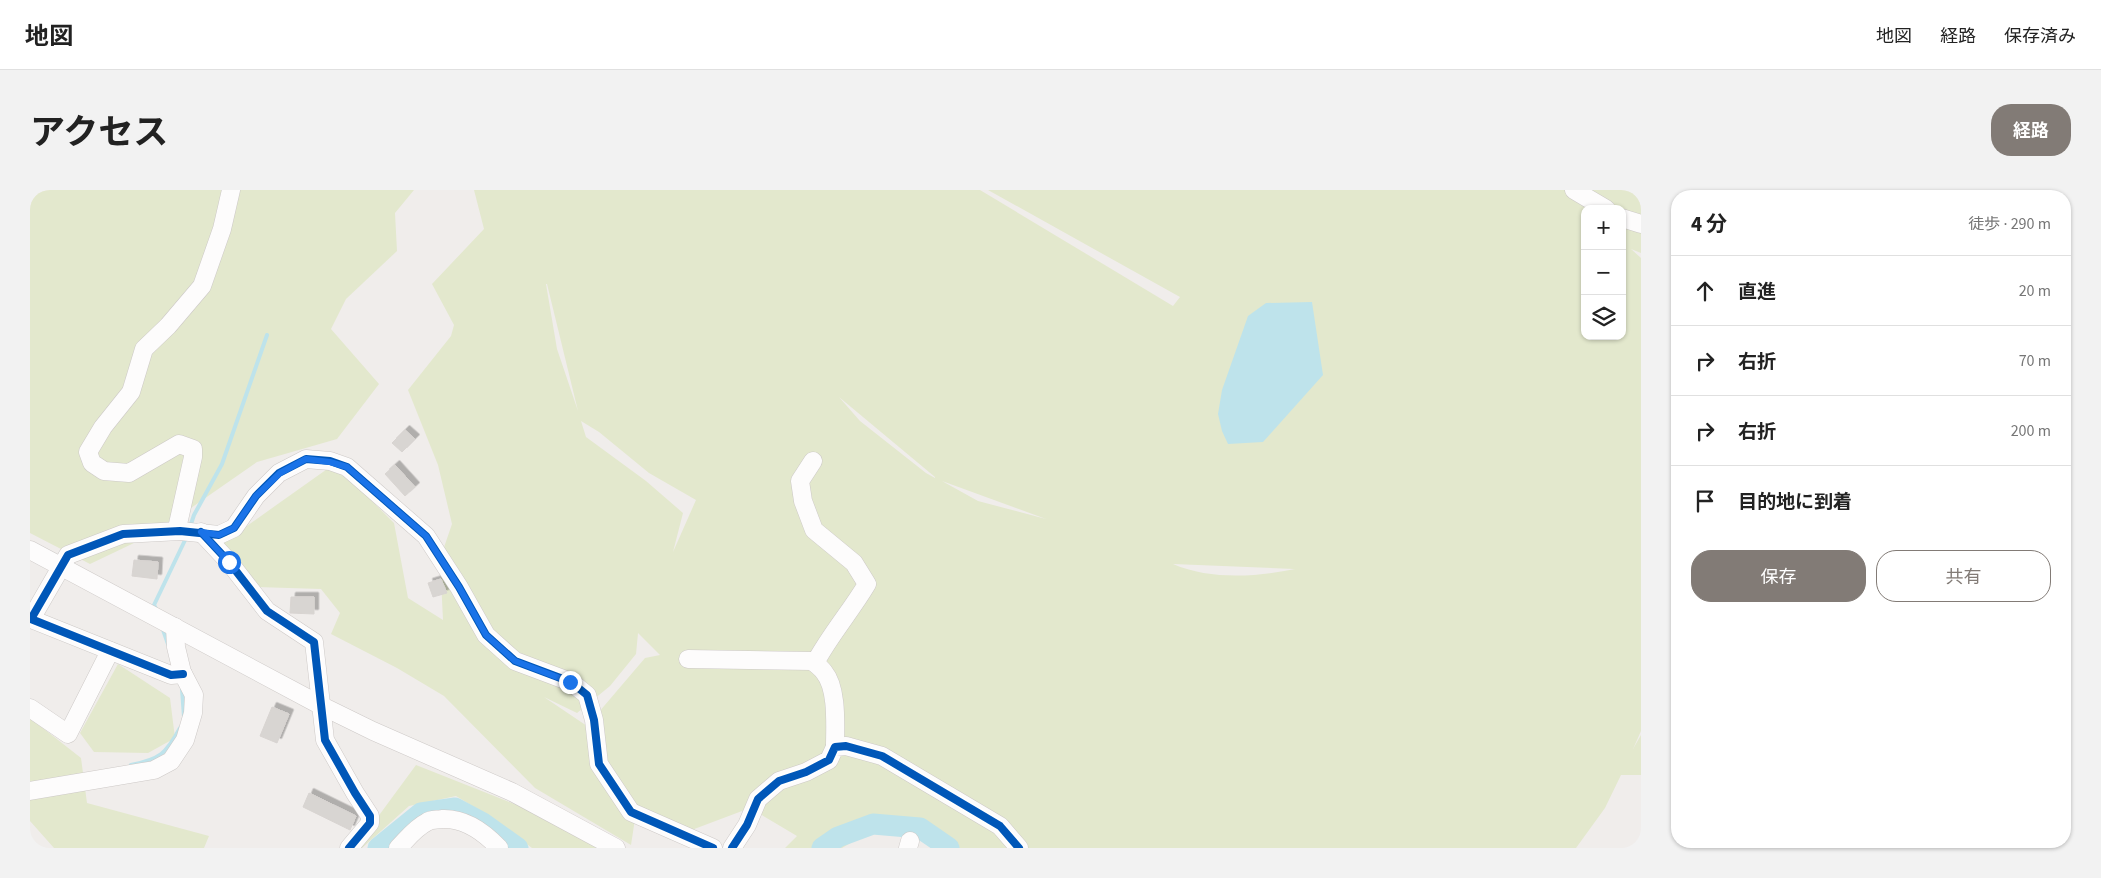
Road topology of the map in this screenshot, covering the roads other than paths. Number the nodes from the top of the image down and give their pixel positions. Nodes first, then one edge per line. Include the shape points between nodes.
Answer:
1 (231, 190) edge
2 (1574, 190) edge
3 (1599, 205) edge
4 (1626, 219) edge
5 (1641, 224) edge
6 (813, 461) dead end
7 (180, 531) junction
8 (201, 532) junction
9 (30, 550) edge
10 (60, 567) junction
11 (31, 620) edge
12 (175, 627) junction
13 (110, 651) junction
14 (688, 659) dead end
15 (815, 663) junction
16 (183, 674) junction
17 (322, 706) junction
18 (30, 708) edge
19 (835, 747) junction
20 (30, 791) edge
21 (349, 848) edge
22 (398, 848) edge
23 (499, 848) edge
24 (616, 848) edge
25 (714, 848) edge
26 (732, 848) edge
27 (1019, 848) edge

1 - 7 street via 222,230 202,286 144,348 131,392 88,452 92,463 104,471 129,472 179,444 193,449 178,524
2 - 3 street
4 - 5 street
6 - 15 street via 800,481 803,501 814,530 854,563 867,584
7 - 8 street
7 - 10 street via 123,534 68,555
8 - 17 street via 229,562 267,612 314,642
8 - 25 street via 219,535 234,528 256,496 280,473 306,459 347,467 426,536 486,635 515,661 570,682 587,695 594,720 599,764 631,812
9 - 10 street
10 - 11 street
10 - 12 street
11 - 13 street
12 - 16 street
12 - 17 street
13 - 16 street via 171,675
13 - 18 street via 68,734
14 - 15 street
15 - 19 street via 826,673 832,692
16 - 20 street via 194,695 193,713 185,740 171,761 154,770
17 - 21 street via 324,740 370,816 370,822
17 - 24 street via 512,792
19 - 26 street via 829,760 779,781 758,799
19 - 27 street via 846,746 882,756 1000,826
22 - 23 street via 429,820 449,819 479,830

